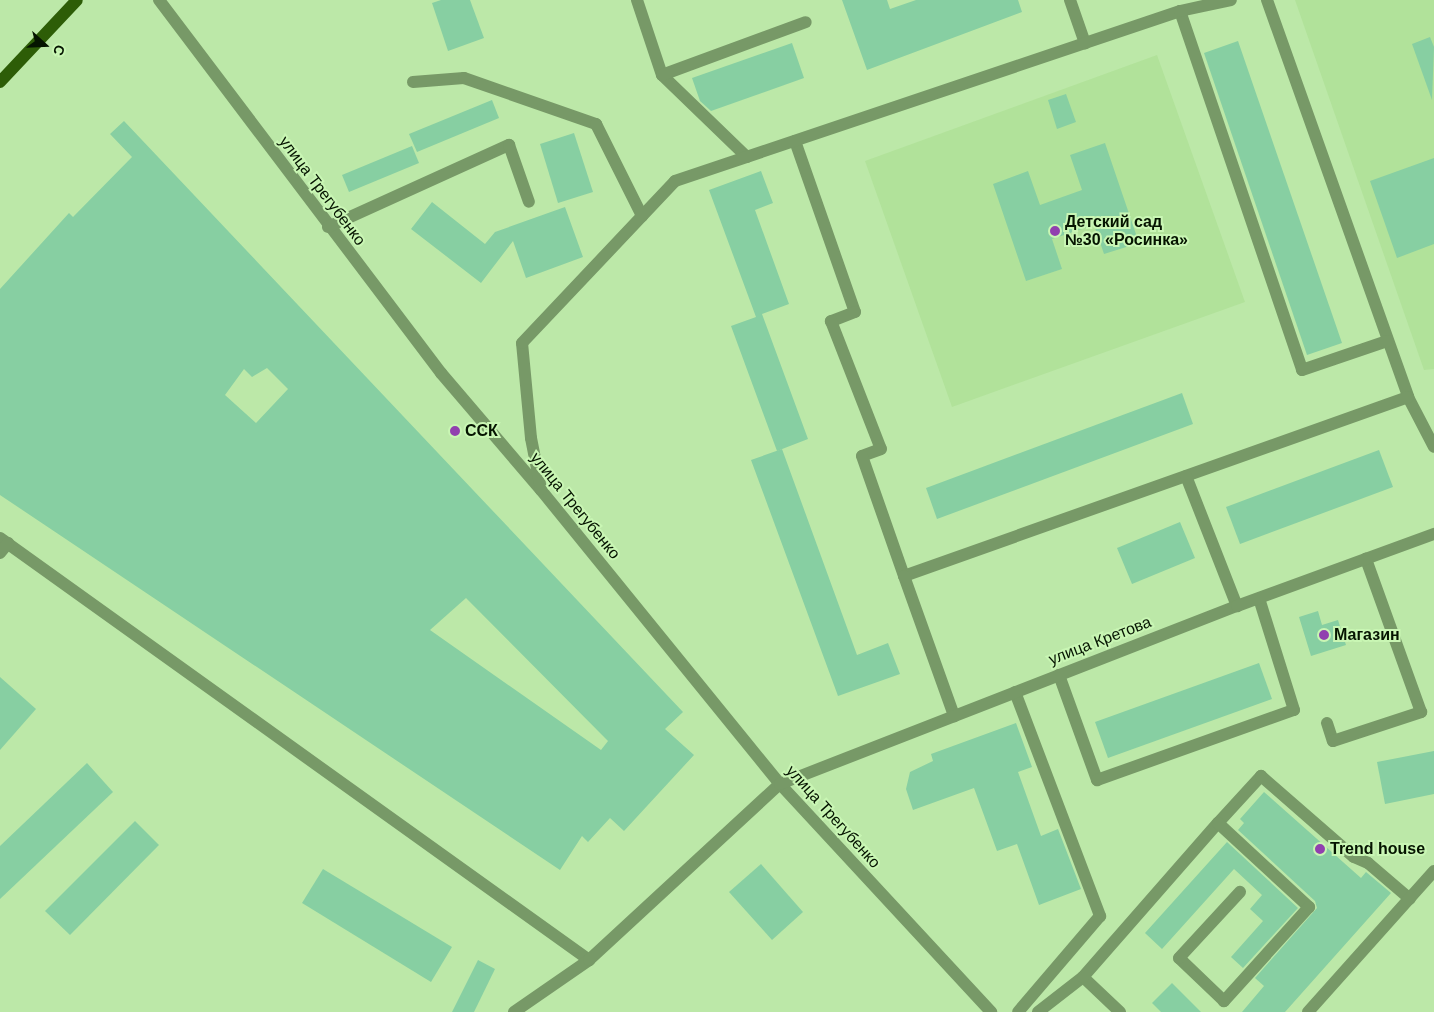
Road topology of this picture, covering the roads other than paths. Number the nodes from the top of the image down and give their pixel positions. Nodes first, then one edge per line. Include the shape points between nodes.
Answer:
1 (77, 0) edge
2 (159, 0) edge
3 (637, 0) edge
4 (1070, 0) edge
5 (1231, 0) edge
6 (1266, 0) edge
7 (1180, 11) junction
8 (806, 22) dead end
9 (1085, 43) junction
10 (662, 75) junction
11 (0, 82) edge
12 (413, 82) dead end
13 (795, 141) junction
14 (746, 157) junction
15 (529, 202) dead end
16 (642, 216) junction
17 (328, 227) junction
18 (1387, 341) junction
19 (1408, 397) junction
20 (1434, 447) edge
21 (1186, 476) junction
22 (541, 490) junction
23 (1434, 534) edge
24 (3, 545) edge
25 (1366, 559) junction
26 (904, 576) junction
27 (1259, 598) junction
28 (1237, 606) junction
29 (1059, 675) junction
30 (1015, 692) junction
31 (954, 716) junction
32 (1327, 724) dead end
33 (780, 784) junction
34 (1218, 823) junction
35 (1434, 871) edge
36 (1240, 892) dead end
37 (1410, 899) junction
38 (589, 960) junction
39 (1083, 977) junction
40 (514, 1012) edge
41 (991, 1012) edge
42 (1018, 1012) edge
43 (1038, 1012) edge
44 (1120, 1012) edge
45 (1308, 1012) edge

1 - 11 main road
2 - 17 street, улица Трегубенко
3 - 10 street
4 - 9 street
5 - 7 street
6 - 18 street
7 - 9 street
7 - 18 street via 1302,370
8 - 10 street
9 - 13 street
10 - 14 street
12 - 16 street via 464,78 596,124
13 - 14 street
13 - 26 street via 855,312 831,321 881,449 862,456
14 - 16 street via 675,181
15 - 17 street via 509,145
16 - 22 street via 522,343 530,438
17 - 22 street, улица Трегубенко via 441,373
18 - 19 street
19 - 20 street
19 - 21 street
21 - 26 street
21 - 28 street
22 - 33 street, улица Трегубенко
23 - 25 street, улица Кретова
24 - 38 street
25 - 27 street, улица Кретова
25 - 32 street via 1421,712 1333,741
26 - 31 street
27 - 28 street, улица Кретова
27 - 29 street via 1294,710 1096,780
28 - 29 street, улица Кретова
29 - 30 street, улица Кретова
30 - 31 street, улица Кретова
30 - 42 street via 1100,916
31 - 33 street, улица Кретова
33 - 38 street
33 - 41 street, улица Трегубенко
34 - 36 street via 1310,907 1224,1001 1179,958
34 - 37 street via 1260,776 1354,857 1368,863
34 - 39 street
35 - 37 street
37 - 45 street
38 - 40 street
39 - 43 street
39 - 44 street

